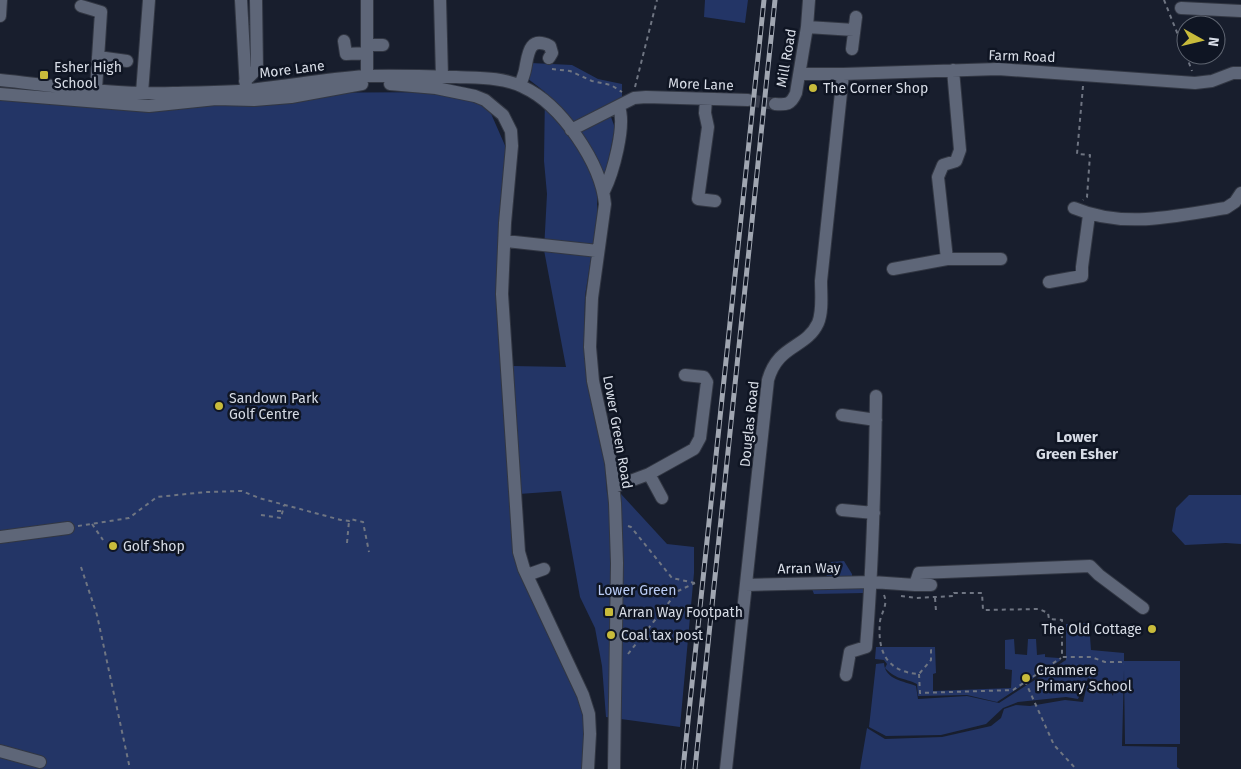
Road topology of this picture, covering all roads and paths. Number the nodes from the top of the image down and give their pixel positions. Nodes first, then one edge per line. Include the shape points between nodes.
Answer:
1 (149, 0) edge
2 (241, 0) edge
3 (256, 0) edge
4 (367, 0) edge
5 (440, 0) edge
6 (657, 0) edge
7 (809, 0) edge
8 (1164, 0) edge
9 (90, 5) edge
10 (1180, 8) dead end
11 (1241, 11) edge
12 (856, 17) dead end
13 (806, 26) junction
14 (854, 30) junction
15 (1176, 30) edge
16 (344, 41) dead end
17 (383, 45) dead end
18 (367, 49) junction
19 (852, 49) dead end
20 (98, 57) junction
21 (127, 61) dead end
22 (547, 64) joint
23 (1189, 65) edge
24 (952, 70) junction
25 (1241, 73) edge
26 (800, 74) junction
27 (843, 74) junction
28 (1084, 74) junction
29 (367, 76) junction
30 (442, 77) junction
31 (0, 80) edge
32 (1195, 83) junction
33 (520, 85) junction
34 (245, 86) junction
35 (96, 89) junction
36 (142, 93) junction
37 (0, 94) edge
38 (634, 98) junction
39 (706, 99) junction
40 (748, 100) tunnel mouth
41 (775, 104) tunnel mouth
42 (619, 107) junction
43 (571, 130) junction
44 (604, 191) junction
45 (1241, 193) edge
46 (715, 201) dead end
47 (1074, 208) joint
48 (1089, 214) junction
49 (505, 242) junction
50 (598, 251) junction
51 (947, 259) junction
52 (1001, 259) dead end
53 (893, 269) dead end
54 (1049, 282) dead end
55 (685, 375) dead end
56 (876, 396) dead end
57 (842, 415) dead end
58 (876, 420) junction
59 (649, 474) junction
60 (614, 486) junction
61 (662, 498) dead end
62 (284, 504) junction
63 (277, 510) dead end
64 (842, 510) dead end
65 (283, 511) junction
66 (874, 513) junction
67 (261, 515) dead end
68 (349, 521) junction
69 (616, 521) junction
70 (92, 524) junction
71 (68, 528) joint
72 (0, 538) edge
73 (103, 540) dead end
74 (347, 543) dead end
75 (369, 552) dead end
76 (81, 566) dead end
77 (544, 569) dead end
78 (528, 575) junction
79 (746, 585) junction
80 (915, 585) junction
81 (871, 586) junction
82 (933, 591) junction
83 (1142, 608) dead end
84 (936, 611) dead end
85 (928, 650) dead end
86 (1062, 657) junction
87 (1124, 664) dead end
88 (615, 668) junction
89 (919, 674) junction
90 (846, 675) dead end
91 (1025, 681) junction
92 (0, 751) edge
93 (40, 762) dead end
94 (130, 769) edge
95 (588, 769) edge
96 (614, 769) edge
97 (726, 769) edge
98 (1076, 769) edge

1 - 36 street
2 - 34 street
3 - 34 street via 256,69
4 - 18 street
5 - 30 street
6 - 38 path
7 - 13 street, Mill Road
8 - 15 path
9 - 20 street via 101,12
10 - 11 street
12 - 14 street
13 - 14 street
13 - 26 street, Mill Road
14 - 19 street
16 - 18 street via 346,54
17 - 18 street
18 - 29 street
20 - 21 street
20 - 35 street
22 - 33 street via 552,53 550,46 544,42 535,44 530,48
22 - 38 path via 611,85
23 - 32 path
24 - 27 street, Farm Road
24 - 28 street, Farm Road
24 - 51 street via 960,150 956,161 943,165 938,177
25 - 32 street, Farm Road
26 - 27 street, Farm Road
26 - 41 street, Mill Road via 793,100 786,105
27 - 79 street, Douglas Road via 819,322 807,337 778,359 768,380
28 - 32 street, Farm Road
28 - 47 path via 1077,154 1090,155 1087,197
29 - 30 street, More Lane
29 - 34 street, More Lane
30 - 33 street, More Lane via 507,81
31 - 35 street, More Lane
33 - 43 street, More Lane via 538,95
34 - 36 street, More Lane
35 - 36 street, More Lane
37 - 49 street via 149,106 216,99 291,97 373,83 436,88 475,96 503,115 511,131
38 - 39 street, More Lane
38 - 42 street, More Lane
39 - 40 street, More Lane
39 - 46 street via 708,127 698,198
42 - 43 street, More Lane
42 - 44 street via 622,123
43 - 44 street, More Lane via 593,162
44 - 50 street, More Lane via 604,220
45 - 48 street via 1226,208 1148,220
47 - 48 street
48 - 54 street via 1082,276
49 - 50 street
49 - 78 street via 502,294 514,487 519,552
50 - 60 street, Lower Green Road via 592,298 591,366
51 - 52 street
51 - 53 street
55 - 59 street via 704,377 707,382 700,438 694,449
56 - 58 street
57 - 58 street
58 - 66 street
59 - 60 street
59 - 61 street
60 - 69 street, Lower Green Road
62 - 65 path
62 - 68 path
62 - 70 path via 242,491 183,494 157,497 129,518
63 - 65 path
64 - 66 street
65 - 67 path via 281,518
66 - 81 street
68 - 74 path
68 - 75 path via 363,522
69 - 88 street, Lower Green Road
69 - 88 path via 631,527 672,578 695,583 678,591
70 - 71 path
70 - 73 path
71 - 72 street
76 - 94 path via 97,615
77 - 78 street
78 - 95 street via 590,714
79 - 81 street, Arran Way
79 - 97 street, Douglas Road
80 - 81 street, Arran Way
80 - 82 street, Arran Way
80 - 83 street via 919,573 1090,566
81 - 89 path via 885,598 886,607 880,622 886,657 898,670
81 - 90 street via 866,647 850,652
82 - 84 path
82 - 86 path via 954,596 954,593 982,593 983,610 1039,609 1048,613 1048,619 1062,620
85 - 89 path via 931,650 931,660
86 - 87 path via 1091,657
86 - 91 path
88 - 96 street, Lower Green Road
89 - 91 path via 920,693 1013,690
91 - 98 path via 1054,745
92 - 93 street

